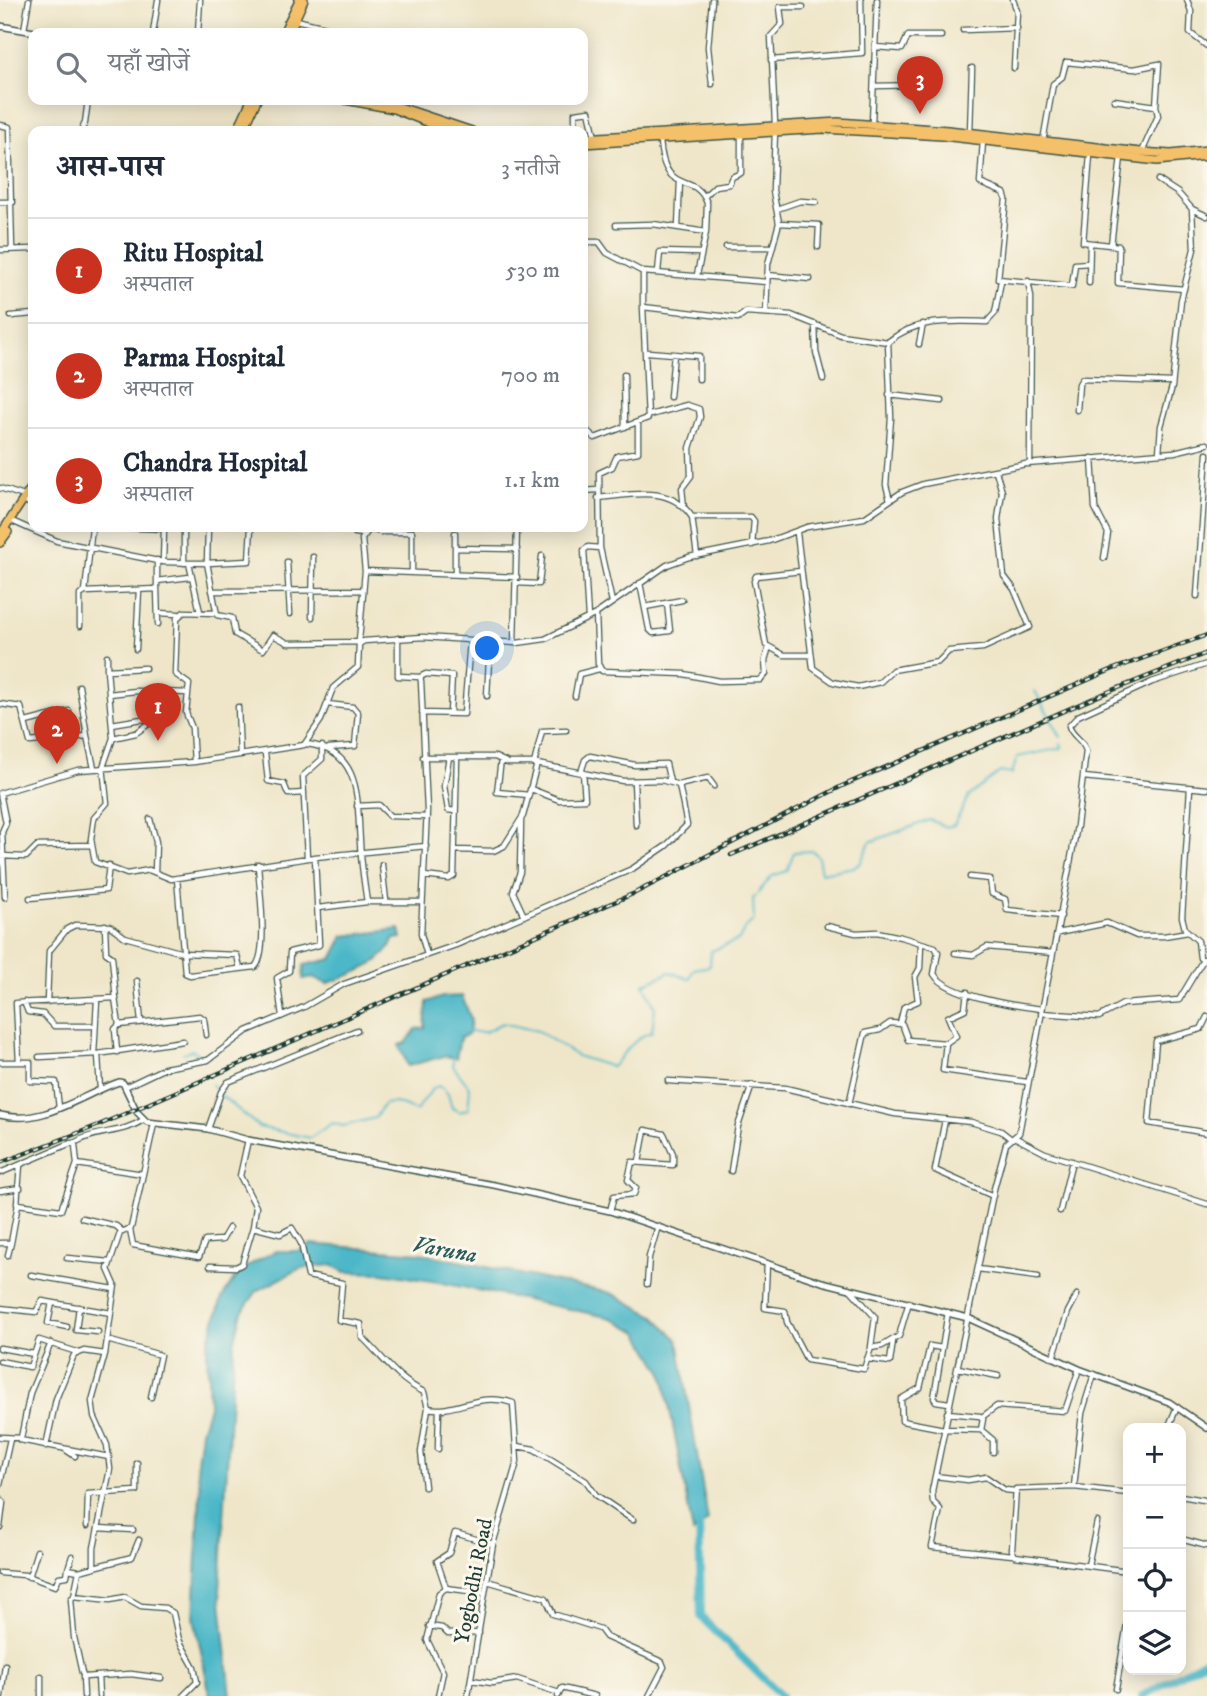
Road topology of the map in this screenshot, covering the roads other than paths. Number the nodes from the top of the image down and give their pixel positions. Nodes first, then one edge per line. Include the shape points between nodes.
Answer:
1 (29, 0) edge
2 (158, 0) edge
3 (200, 0) edge
4 (299, 0) edge
5 (304, 0) edge
6 (712, 0) edge
7 (780, 0) edge
8 (861, 0) edge
9 (877, 0) edge
10 (1013, 0) edge
11 (1187, 0) edge
12 (780, 7) junction
13 (803, 7) dead end
14 (295, 20) junction
15 (0, 26) edge
16 (154, 28) edge
17 (198, 28) edge
18 (285, 28) edge
19 (291, 28) edge
20 (329, 28) edge
21 (1017, 28) junction
22 (24, 30) junction
23 (963, 30) dead end
24 (28, 31) edge
25 (941, 36) dead end
26 (1207, 46) edge
27 (875, 47) junction
28 (771, 60) junction
29 (972, 68) dead end
30 (1014, 68) dead end
31 (712, 84) dead end
32 (921, 85) dead end
33 (874, 86) junction
34 (1114, 100) dead end
35 (87, 105) edge
36 (249, 105) edge
37 (255, 105) edge
38 (372, 105) edge
39 (394, 105) edge
40 (1157, 106) junction
41 (872, 123) junction
42 (0, 124) edge
43 (84, 126) edge
44 (239, 126) edge
45 (245, 126) edge
46 (436, 126) edge
47 (457, 126) edge
48 (575, 126) edge
49 (775, 128) junction
50 (741, 134) junction
51 (970, 134) junction
52 (595, 137) junction
53 (588, 138) edge
54 (660, 139) junction
55 (984, 141) junction
56 (1043, 142) junction
57 (588, 144) edge
58 (1207, 150) edge
59 (1141, 152) junction
60 (1090, 155) junction
61 (1207, 156) edge
62 (1121, 158) junction
63 (1158, 180) dead end
64 (680, 181) junction
65 (705, 197) junction
66 (0, 202) edge
67 (13, 202) junction
68 (816, 202) dead end
69 (777, 209) junction
70 (1192, 209) junction
71 (1207, 216) edge
72 (779, 223) junction
73 (616, 225) dead end
74 (678, 227) junction
75 (706, 232) junction
76 (588, 242) edge
77 (1090, 243) junction
78 (1111, 245) junction
79 (726, 247) dead end
80 (771, 247) junction
81 (818, 247) dead end
82 (12, 249) junction
83 (28, 249) edge
84 (0, 250) edge
85 (701, 253) junction
86 (1089, 263) junction
87 (643, 272) junction
88 (659, 272) junction
89 (697, 275) junction
90 (767, 275) junction
91 (810, 279) dead end
92 (1001, 281) junction
93 (1028, 281) junction
94 (767, 282) junction
95 (1089, 283) dead end
96 (1184, 289) junction
97 (643, 307) junction
98 (766, 313) junction
99 (28, 314) edge
100 (10, 316) dead end
101 (815, 324) junction
102 (923, 324) junction
103 (888, 342) junction
104 (919, 344) dead end
105 (648, 352) junction
106 (674, 354) junction
107 (624, 375) dead end
108 (699, 379) dead end
109 (822, 379) dead end
110 (1172, 382) junction
111 (889, 395) junction
112 (670, 397) dead end
113 (942, 401) dead end
114 (1077, 410) dead end
115 (649, 415) junction
116 (638, 422) junction
117 (625, 427) junction
118 (588, 432) edge
119 (1207, 444) edge
120 (1158, 453) junction
121 (1207, 454) edge
122 (1092, 458) junction
123 (1030, 464) junction
124 (996, 471) junction
125 (0, 488) edge
126 (597, 490) junction
127 (588, 491) edge
128 (1206, 492) edge
129 (28, 498) edge
130 (598, 498) junction
131 (890, 500) junction
132 (28, 501) edge
133 (28, 502) edge
134 (684, 508) junction
135 (692, 517) junction
136 (14, 522) junction
137 (28, 528) edge
138 (37, 532) edge
139 (91, 532) edge
140 (164, 532) edge
141 (184, 532) edge
142 (208, 532) edge
143 (251, 532) edge
144 (355, 532) edge
145 (366, 532) edge
146 (412, 532) edge
147 (517, 532) edge
148 (455, 533) dead end
149 (797, 533) junction
150 (363, 534) junction
151 (0, 535) edge
152 (0, 543) edge
153 (752, 545) junction
154 (89, 547) junction
155 (455, 548) junction
156 (600, 548) junction
157 (1205, 548) edge
158 (517, 549) junction
159 (542, 556) dead end
160 (697, 556) junction
161 (313, 557) dead end
162 (1104, 558) dead end
163 (160, 561) junction
164 (287, 562) dead end
165 (186, 563) junction
166 (207, 563) junction
167 (365, 571) junction
168 (802, 571) junction
169 (412, 573) junction
170 (455, 574) junction
171 (190, 577) junction
172 (517, 577) junction
173 (157, 580) junction
174 (516, 583) junction
175 (640, 583) junction
176 (157, 589) junction
177 (139, 590) junction
178 (288, 590) junction
179 (313, 590) junction
180 (363, 590) junction
181 (212, 591) junction
182 (85, 593) junction
183 (1197, 596) dead end
184 (682, 600) dead end
185 (612, 602) junction
186 (667, 603) junction
187 (645, 607) junction
188 (201, 612) junction
189 (158, 613) junction
190 (215, 613) junction
191 (179, 614) junction
192 (290, 614) dead end
193 (596, 614) junction
194 (312, 617) dead end
195 (588, 618) junction
196 (158, 624) dead end
197 (80, 626) dead end
198 (398, 638) junction
199 (470, 640) junction
200 (360, 642) junction
201 (490, 642) junction
202 (514, 643) junction
203 (769, 648) junction
204 (136, 649) dead end
205 (107, 656) dead end
206 (810, 656) junction
207 (1207, 664) edge
208 (145, 668) dead end
209 (599, 669) junction
210 (107, 670) junction
211 (419, 677) junction
212 (79, 686) dead end
213 (109, 694) junction
214 (188, 694) junction
215 (487, 696) dead end
216 (575, 696) dead end
217 (0, 704) edge
218 (327, 704) junction
219 (238, 707) dead end
220 (69, 711) dead end
221 (422, 713) junction
222 (450, 713) junction
223 (26, 722) junction
224 (112, 724) junction
225 (566, 730) dead end
226 (87, 736) junction
227 (113, 738) junction
228 (306, 743) junction
229 (325, 747) junction
230 (265, 752) junction
231 (240, 755) junction
232 (424, 757) junction
233 (449, 757) junction
234 (457, 757) junction
235 (501, 760) junction
236 (194, 762) junction
237 (534, 764) junction
238 (103, 767) junction
239 (94, 768) junction
240 (582, 772) junction
241 (1083, 777) junction
242 (634, 781) junction
243 (670, 783) junction
244 (679, 785) junction
245 (714, 786) dead end
246 (1190, 788) junction
247 (1207, 789) edge
248 (530, 792) junction
249 (304, 793) junction
250 (357, 806) junction
251 (455, 811) junction
252 (427, 817) junction
253 (150, 819) dead end
254 (521, 820) junction
255 (636, 825) dead end
256 (1, 830) edge
257 (92, 845) junction
258 (426, 846) junction
259 (455, 850) junction
260 (360, 851) junction
261 (2, 856) edge
262 (315, 857) junction
263 (307, 858) junction
264 (258, 864) junction
265 (382, 865) dead end
266 (109, 866) junction
267 (155, 873) junction
268 (424, 876) junction
269 (970, 877) dead end
270 (177, 878) junction
271 (5, 897) dead end
272 (30, 898) dead end
273 (386, 901) junction
274 (367, 902) junction
275 (421, 902) junction
276 (318, 908) junction
277 (524, 916) junction
278 (1060, 916) junction
279 (106, 925) junction
280 (827, 926) dead end
281 (1188, 932) junction
282 (1058, 933) junction
283 (921, 944) junction
284 (183, 953) junction
285 (955, 953) dead end
286 (1053, 953) junction
287 (427, 955) junction
288 (1205, 960) edge
289 (240, 969) junction
290 (137, 981) dead end
291 (967, 992) junction
292 (97, 1000) junction
293 (116, 1000) junction
294 (24, 1002) junction
295 (47, 1002) junction
296 (1041, 1011) junction
297 (282, 1016) junction
298 (1207, 1017) edge
299 (141, 1023) junction
300 (900, 1023) junction
301 (119, 1025) junction
302 (93, 1026) junction
303 (356, 1030) dead end
304 (206, 1035) dead end
305 (183, 1041) dead end
306 (946, 1043) junction
307 (117, 1052) junction
308 (96, 1054) junction
309 (39, 1057) dead end
310 (0, 1062) edge
311 (19, 1062) junction
312 (668, 1081) dead end
313 (1027, 1082) junction
314 (752, 1085) junction
315 (125, 1087) junction
316 (100, 1090) junction
317 (849, 1104) junction
318 (59, 1108) junction
319 (0, 1115) edge
320 (143, 1120) junction
321 (945, 1120) junction
322 (154, 1124) junction
323 (208, 1129) junction
324 (1207, 1133) edge
325 (1013, 1138) junction
326 (248, 1140) junction
327 (74, 1143) junction
328 (1072, 1161) junction
329 (639, 1162) junction
330 (20, 1164) junction
331 (78, 1164) junction
332 (731, 1171) dead end
333 (0, 1172) edge
334 (143, 1174) junction
335 (20, 1188) junction
336 (0, 1191) edge
337 (993, 1196) junction
338 (17, 1204) junction
339 (1207, 1204) edge
340 (610, 1211) junction
341 (1060, 1211) dead end
342 (82, 1218) dead end
343 (658, 1226) junction
344 (253, 1227) junction
345 (229, 1228) dead end
346 (130, 1230) junction
347 (122, 1231) junction
348 (0, 1243) edge
349 (10, 1243) junction
350 (8, 1255) dead end
351 (67, 1258) dead end
352 (110, 1262) junction
353 (767, 1262) junction
354 (210, 1266) dead end
355 (978, 1269) junction
356 (31, 1275) dead end
357 (1038, 1277) dead end
358 (647, 1284) dead end
359 (850, 1288) junction
360 (114, 1289) junction
361 (1077, 1295) dead end
362 (909, 1301) junction
363 (52, 1303) junction
364 (79, 1307) junction
365 (0, 1308) edge
366 (948, 1312) junction
367 (111, 1313) junction
368 (968, 1318) junction
369 (67, 1327) dead end
370 (98, 1332) dead end
371 (107, 1340) junction
372 (893, 1340) junction
373 (51, 1343) junction
374 (0, 1348) edge
375 (871, 1348) junction
376 (942, 1348) junction
377 (78, 1352) junction
378 (34, 1354) junction
379 (105, 1354) junction
380 (1053, 1358) junction
381 (867, 1359) junction
382 (0, 1361) edge
383 (958, 1368) junction
384 (1079, 1369) junction
385 (1094, 1374) junction
386 (998, 1376) dead end
387 (151, 1397) dead end
388 (949, 1403) junction
389 (1177, 1407) junction
390 (428, 1408) junction
391 (439, 1409) junction
392 (947, 1413) junction
393 (982, 1417) junction
394 (1170, 1423) edge
395 (1207, 1428) edge
396 (944, 1429) junction
397 (981, 1430) junction
398 (0, 1437) edge
399 (10, 1439) junction
400 (19, 1440) junction
401 (46, 1446) junction
402 (517, 1446) junction
403 (439, 1449) dead end
404 (66, 1450) junction
405 (0, 1452) edge
406 (993, 1452) dead end
407 (7, 1453) junction
408 (75, 1456) dead end
409 (109, 1457) junction
410 (137, 1463) dead end
411 (935, 1476) junction
412 (0, 1484) edge
413 (425, 1487) dead end
414 (1073, 1487) junction
415 (1015, 1491) junction
416 (1123, 1492) edge
417 (106, 1494) junction
418 (1186, 1497) edge
419 (0, 1498) edge
420 (1204, 1500) dead end
421 (633, 1520) dead end
422 (1097, 1522) dead end
423 (87, 1526) dead end
424 (0, 1527) edge
425 (98, 1528) junction
426 (133, 1530) dead end
427 (139, 1540) dead end
428 (1186, 1540) edge
429 (493, 1544) junction
430 (1207, 1546) edge
431 (37, 1551) dead end
432 (1013, 1555) junction
433 (72, 1556) dead end
434 (1088, 1565) junction
435 (94, 1566) junction
436 (68, 1569) junction
437 (1123, 1570) edge
438 (79, 1571) junction
439 (0, 1573) edge
440 (29, 1577) junction
441 (486, 1581) junction
442 (446, 1588) junction
443 (485, 1593) junction
444 (74, 1596) junction
445 (429, 1626) junction
446 (479, 1633) junction
447 (1123, 1648) edge
448 (5, 1665) dead end
449 (41, 1676) dead end
450 (83, 1676) junction
451 (98, 1676) junction
452 (161, 1678) dead end
453 (471, 1680) junction
454 (1116, 1689) dead end
455 (558, 1694) edge
456 (1, 1696) edge
457 (41, 1696) edge
458 (85, 1696) edge
459 (99, 1696) edge
460 (183, 1696) edge
461 (438, 1696) edge
462 (468, 1696) edge
463 (595, 1696) edge
464 (649, 1696) edge

1 - 22 street
2 - 16 street
3 - 17 street
4 - 18 main road
5 - 14 main road
6 - 31 street via 708,47
7 - 12 street
8 - 28 street via 862,53
9 - 27 street
10 - 21 street
11 - 26 street via 1190,33
12 - 13 street
12 - 28 street via 782,24 770,39
14 - 19 main road
14 - 20 street
15 - 22 street
21 - 23 street
21 - 30 street
22 - 24 street
25 - 27 street via 908,36 902,49
27 - 33 street
28 - 49 street
29 - 51 street
32 - 33 street
33 - 41 street
34 - 40 street
35 - 43 street
36 - 44 main road
37 - 45 main road
38 - 46 main road
39 - 47 main road
40 - 56 street via 1159,64 1134,69 1066,62 1062,77 1053,84
40 - 59 street via 1158,116
41 - 49 main road
41 - 51 main road
42 - 67 street via 9,127
48 - 52 street via 575,113 589,111
49 - 50 main road
49 - 52 main road
49 - 55 main road via 872,130
49 - 69 street via 772,174
50 - 54 main road
50 - 65 street via 741,173
51 - 56 main road
52 - 53 main road
54 - 57 main road
54 - 64 street via 665,170
55 - 60 main road
55 - 92 street via 981,183 1004,193 1006,199 998,271
56 - 59 main road
58 - 59 main road
60 - 62 main road
60 - 77 street via 1083,242
61 - 62 main road via 1157,161
62 - 78 street
63 - 70 street
64 - 65 street
64 - 74 street
65 - 75 street
66 - 67 street
67 - 82 street
68 - 69 street via 800,201
69 - 72 street
70 - 71 street
70 - 96 street via 1194,249
72 - 80 street
72 - 81 street via 819,225
73 - 74 street
74 - 75 street
75 - 85 street
76 - 87 street via 599,242 607,253
77 - 78 street
77 - 86 street
78 - 96 street via 1120,248 1117,282
79 - 80 street
80 - 90 street
82 - 83 street
82 - 84 street
85 - 88 street via 660,252
85 - 89 street
86 - 93 street via 1075,264 1072,286
86 - 95 street
87 - 88 street
87 - 97 street
88 - 89 street
89 - 94 street
90 - 91 street
90 - 94 street
92 - 93 street
92 - 102 street via 995,313 987,322
93 - 123 street
94 - 98 street
96 - 110 street
97 - 98 street via 738,318 746,312
97 - 105 street
98 - 101 street via 791,315
99 - 100 street
101 - 103 street via 841,335
101 - 109 street
102 - 103 street via 901,330
102 - 104 street
103 - 111 street
105 - 106 street
105 - 115 street
106 - 108 street via 701,358
106 - 112 street
107 - 117 street
110 - 114 street via 1082,379
110 - 120 street
111 - 113 street
111 - 131 street via 886,485
115 - 116 street
115 - 134 street via 687,405 699,409 690,448 691,476 682,488
116 - 117 street
116 - 126 street via 638,452 617,456 612,467 600,470
117 - 118 street via 595,438
119 - 120 street
120 - 122 street
121 - 128 street
122 - 123 street
122 - 162 street via 1094,503 1108,533
123 - 124 street
124 - 131 street via 923,484
124 - 206 street via 1002,492 998,515 1004,576 1030,622 1027,630 983,648 949,651 938,662 892,670 880,682 859,687 833,682 813,668
125 - 129 street
126 - 127 street
126 - 130 street
128 - 157 street
130 - 134 street via 656,493
130 - 156 street
131 - 149 street via 863,518 807,527
132 - 151 main road
133 - 136 main road
134 - 135 street
135 - 153 street via 751,517
135 - 160 street
136 - 137 street
136 - 152 main road
138 - 154 street
139 - 154 street
140 - 163 street
141 - 165 street
142 - 166 street
143 - 166 street via 249,561
144 - 150 street
145 - 150 street
146 - 169 street
147 - 158 street
148 - 155 street
149 - 153 street
149 - 168 street
150 - 167 street
153 - 160 street
154 - 163 street
154 - 182 street
155 - 158 street
155 - 170 street
156 - 185 street
156 - 195 street via 584,550
157 - 183 street
158 - 172 street
159 - 174 street via 539,584
160 - 175 street via 667,565
161 - 179 street
163 - 165 street
163 - 173 street
164 - 178 street
165 - 166 street
165 - 171 street
166 - 181 street
167 - 169 street
167 - 180 street
168 - 203 street via 754,578
168 - 206 street
169 - 170 street
170 - 172 street
171 - 173 street
171 - 188 street
172 - 174 street
173 - 176 street
174 - 202 street
175 - 185 street
175 - 187 street
176 - 177 street
176 - 189 street
177 - 182 street
177 - 204 street
178 - 179 street
178 - 181 street
178 - 192 street
179 - 180 street
179 - 194 street
180 - 200 street
181 - 190 street
182 - 197 street via 80,595
184 - 186 street
185 - 193 street
186 - 187 street
186 - 187 street via 668,633 650,631
188 - 190 street
188 - 191 street
189 - 191 street
189 - 196 street
190 - 200 street via 232,618 235,634 263,650 273,635 288,643
191 - 214 street via 175,674 188,681
193 - 195 street
193 - 209 street
195 - 202 street via 545,639
198 - 199 street
198 - 200 street
198 - 211 street via 398,676
199 - 201 street
199 - 222 street via 464,714
200 - 218 street via 358,667 337,684
201 - 202 street
201 - 215 street
203 - 206 street via 784,655
203 - 209 street via 766,674 760,680 719,681
205 - 210 street
207 - 241 street via 1152,682 1070,722 1071,733 1084,744
208 - 210 street
209 - 216 street via 579,674
210 - 213 street
211 - 221 street
211 - 222 street via 452,676
212 - 226 street
213 - 214 street
213 - 224 street
214 - 236 street via 186,713 192,728
217 - 223 street via 21,707
218 - 228 street
218 - 229 street via 353,707 358,713 355,746
219 - 231 street
220 - 223 street
221 - 222 street
221 - 232 street
223 - 226 street via 30,743
224 - 227 street
224 - 227 street via 142,719 153,722 136,733
225 - 237 street via 542,731
226 - 239 street
227 - 238 street
228 - 229 street
228 - 230 street
229 - 249 street via 321,759 303,776
229 - 250 street via 349,771 358,790
230 - 231 street
230 - 249 street via 268,781 284,783 288,794
231 - 236 street
232 - 233 street
232 - 252 street
233 - 234 street
233 - 251 street via 444,786 447,808
234 - 235 street
234 - 251 street
235 - 237 street
235 - 248 street via 497,792
236 - 238 street
237 - 240 street
237 - 248 street
238 - 239 street
238 - 257 street via 107,803 94,818
239 - 256 street via 0,793 6,823
240 - 242 street
240 - 243 street via 584,760 590,756 635,765 666,764
240 - 248 street via 585,799 559,800
241 - 246 street
241 - 278 street
242 - 243 street
242 - 255 street
243 - 244 street
244 - 245 street via 708,779
244 - 277 street via 687,825 666,846 632,869
246 - 247 street
246 - 281 street via 1182,917
248 - 254 street
249 - 263 street
250 - 252 street via 379,805 390,816
250 - 260 street
251 - 259 street
252 - 258 street
253 - 267 street via 156,842
254 - 259 street via 501,848
254 - 277 street via 520,872 513,892
256 - 261 street
257 - 261 street via 37,846 26,857
257 - 266 street via 95,862
258 - 260 street
258 - 268 street
259 - 268 street via 453,878
260 - 262 street
260 - 274 street
261 - 271 street
262 - 263 street
262 - 276 street
263 - 264 street
264 - 270 street
264 - 289 street via 259,963
265 - 273 street
266 - 267 street via 127,874
266 - 272 street via 106,890
267 - 270 street
268 - 275 street
269 - 278 street via 990,880 992,894 1005,899 1007,910
270 - 284 street
273 - 274 street
273 - 275 street
274 - 276 street
275 - 287 street via 421,940
276 - 297 street via 319,945 292,950 289,971 278,978
277 - 287 street
278 - 282 street
279 - 284 street via 125,937
279 - 293 street via 106,953 112,957
279 - 295 street via 70,926 51,949
280 - 283 street via 860,934 877,932
281 - 282 street via 1136,936 1107,923
281 - 288 street via 1199,941 1199,956
282 - 286 street
283 - 291 street via 937,950 934,974 940,983
283 - 300 street via 915,977 918,1001 904,1007
284 - 289 street via 237,955
284 - 289 street via 187,975
285 - 286 street via 973,955 987,947
286 - 296 street
287 - 297 street via 344,984
288 - 296 street via 1179,1000 1123,1004 1099,1017
290 - 299 street
291 - 296 street
291 - 306 street via 965,1009 948,1017 956,1036
292 - 293 street
292 - 295 street
292 - 302 street
293 - 301 street
294 - 295 street
294 - 302 street via 28,1012 43,1014 54,1026
294 - 311 street via 15,1005
296 - 313 street
297 - 315 street via 247,1031 208,1060 165,1068
298 - 324 street via 1201,1029 1156,1041 1149,1120
299 - 301 street
299 - 304 street via 200,1016
300 - 306 street via 908,1040
300 - 317 street via 865,1034
301 - 307 street via 115,1029
302 - 308 street
303 - 323 street via 229,1082
305 - 307 street
306 - 313 street via 943,1070
307 - 308 street
308 - 309 street
308 - 316 street
310 - 311 street
311 - 318 street via 30,1062 33,1082 56,1082
312 - 314 street
313 - 325 street
314 - 317 street
314 - 332 street via 738,1126
315 - 316 street via 119,1082
315 - 320 street
316 - 318 street
317 - 321 street
318 - 319 street via 34,1116
320 - 322 street
320 - 327 street
321 - 325 street via 971,1122
321 - 337 street via 935,1170
322 - 323 street
322 - 334 street
323 - 326 street
325 - 328 street
325 - 337 street via 1006,1143
326 - 340 street
326 - 344 street via 240,1176 256,1207
327 - 330 street
327 - 331 street
328 - 339 street
328 - 341 street
329 - 329 street via 645,1130 664,1135 673,1166
329 - 340 street via 631,1164 628,1180 636,1188 635,1194 614,1196
330 - 333 street
330 - 335 street
331 - 334 street
331 - 338 street via 61,1210
334 - 346 street
335 - 336 street
335 - 338 street
337 - 355 street
338 - 349 street
340 - 343 street
342 - 347 street
343 - 353 street
343 - 358 street
344 - 354 street via 242,1264
344 - 390 street via 280,1234 290,1227 303,1247 311,1278 342,1283 339,1321 361,1324 362,1337 403,1382 424,1392
345 - 346 street via 222,1240 205,1241 199,1257 133,1245
346 - 347 street
347 - 352 street
348 - 349 street
349 - 350 street
351 - 352 street
352 - 360 street via 108,1273
353 - 359 street
353 - 381 street via 765,1308 785,1311 805,1358 862,1370
355 - 357 street
355 - 368 street
356 - 360 street
359 - 362 street
359 - 375 street via 875,1317
360 - 367 street
361 - 380 street
362 - 366 street
362 - 372 street via 899,1336
363 - 364 street
363 - 365 street via 41,1301 36,1312
363 - 369 street via 48,1324
364 - 367 street
364 - 370 street via 76,1330
366 - 368 street
366 - 376 street
367 - 371 street
368 - 380 street
368 - 383 street
371 - 379 street
371 - 387 street via 160,1355
372 - 375 street
372 - 381 street via 890,1362
373 - 377 street
373 - 378 street via 38,1341
373 - 400 street via 30,1393
374 - 378 street
375 - 381 street
376 - 388 street via 934,1398
376 - 396 street via 930,1346 920,1388 901,1401 902,1421
377 - 379 street
377 - 401 street via 56,1399
378 - 382 street via 30,1367
379 - 409 street via 92,1401
380 - 384 street
383 - 386 street
383 - 388 street
384 - 385 street
384 - 393 street via 1063,1412 997,1406
385 - 389 street
385 - 414 street via 1082,1413
388 - 392 street
389 - 394 street
389 - 395 street
390 - 391 street
390 - 413 street via 421,1452
391 - 402 street, Yogbodhi Road via 480,1399 510,1402
391 - 403 street
392 - 393 street
392 - 396 street
393 - 397 street
396 - 397 street
396 - 411 street
397 - 406 street via 993,1440
398 - 399 street
399 - 400 street
399 - 407 street
400 - 401 street
401 - 404 street
402 - 421 street via 534,1449 586,1480 596,1495
402 - 429 street, Yogbodhi Road via 517,1462
404 - 408 street
404 - 409 street
405 - 407 street
407 - 412 street
409 - 417 street
410 - 417 street via 137,1491
411 - 415 street via 990,1478 1005,1490
411 - 432 street via 933,1502 940,1509 932,1547
414 - 415 street
414 - 416 street
415 - 432 street
417 - 423 street via 88,1494
417 - 425 street
418 - 420 street
419 - 424 street
422 - 434 street
425 - 426 street
425 - 435 street
427 - 435 street via 132,1557
428 - 430 street
429 - 441 street, Yogbodhi Road
429 - 442 street via 455,1534 449,1553 437,1561
431 - 440 street
432 - 434 street
433 - 436 street
434 - 437 street
435 - 438 street
436 - 438 street
436 - 440 street via 55,1587
438 - 444 street
439 - 440 street
441 - 443 street, Yogbodhi Road
441 - 464 street via 546,1598 553,1614 600,1629 608,1639 662,1662 664,1667
442 - 443 street
442 - 445 street via 439,1593
443 - 446 street, Yogbodhi Road
444 - 450 street via 74,1637
444 - 460 street via 125,1597 173,1613 197,1682
445 - 446 street via 448,1634
445 - 461 street via 427,1643 443,1672
446 - 453 street, Yogbodhi Road
447 - 454 street
448 - 456 street
449 - 457 street
450 - 451 street
450 - 458 street
451 - 452 street
451 - 459 street
453 - 455 street via 517,1679
453 - 462 street, Yogbodhi Road
455 - 463 street via 562,1688

